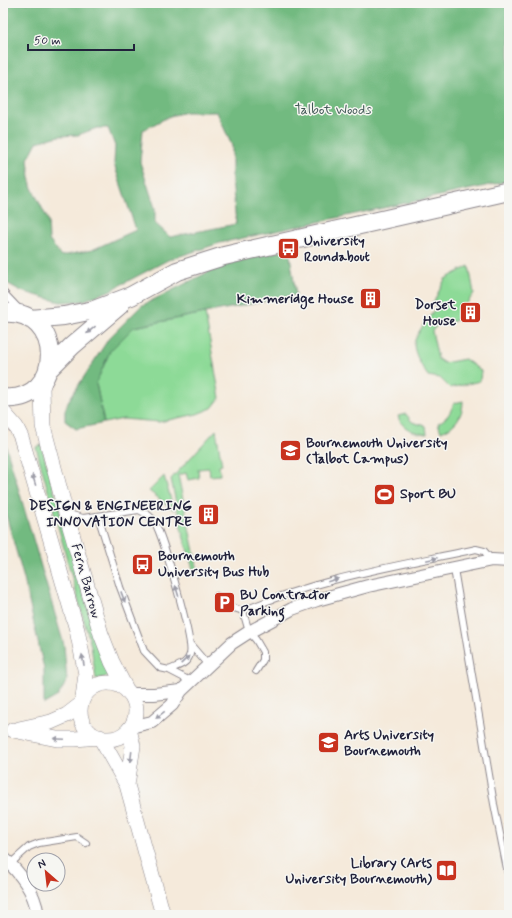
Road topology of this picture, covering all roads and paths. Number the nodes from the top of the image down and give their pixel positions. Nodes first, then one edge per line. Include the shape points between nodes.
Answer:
1 (509, 191) edge
2 (3, 292) edge
3 (131, 296) junction
4 (3, 314) edge
5 (29, 318) junction
6 (48, 372) junction
7 (3, 398) edge
8 (3, 412) edge
9 (66, 514) junction
10 (98, 516) junction
11 (492, 560) junction
12 (509, 561) edge
13 (454, 569) junction
14 (217, 596) dead end
15 (243, 611) junction
16 (249, 632) junction
17 (190, 644) junction
18 (208, 665) junction
19 (169, 670) junction
20 (256, 671) dead end
21 (192, 682) junction
22 (181, 691) junction
23 (129, 692) junction
24 (82, 702) junction
25 (129, 728) junction
26 (8, 731) edge
27 (99, 737) junction
28 (127, 785) junction
29 (86, 843) dead end
30 (7, 861) edge
31 (509, 879) edge
32 (38, 915) edge
33 (163, 915) edge

1 - 3 main road via 224,256 177,271
2 - 5 lane
3 - 5 main road via 94,310 71,315
3 -> 6 main road via 72,346
4 - 5 main road
5 - 6 main road via 41,329 48,342 51,356
6 - 7 main road via 38,386 27,394 16,398
6 - 9 street, Fern Barrow via 42,388 43,426
24 -> 8 street, Fern Barrow via 86,674 77,630 21,437
9 - 10 lane via 83,518
9 - 23 street, Fern Barrow via 104,640 112,662
17 -> 10 lane via 180,600 153,519 139,510
10 -> 19 lane via 120,587 144,651 160,668
11 - 12 street
11 - 13 street
15 -> 11 lane via 266,600 350,575 476,549 484,551
13 - 16 street via 368,586 317,600 292,609
13 - 31 lane
14 - 15 lane via 230,607
15 - 16 lane
16 - 18 street
16 - 20 lane via 263,652 263,660
17 - 18 lane
19 -> 17 lane via 188,659 191,653
18 - 21 street
19 - 21 lane
21 - 22 street
22 - 23 street via 154,694
22 -> 25 street via 172,705 152,722
23 - 24 street via 115,684 104,683 94,686 87,692
23 - 25 street, Fern Barrow via 136,711
24 - 26 street via 67,715 51,722
24 - 27 street, Fern Barrow via 80,715 83,723 89,731
25 - 27 street via 122,735 109,739
25 -> 28 street, Fern Barrow via 133,746
27 -> 26 street via 57,739
27 - 28 street, Fern Barrow
28 - 33 street, Fern Barrow
29 - 30 lane via 77,837 39,843
30 - 32 street via 29,887

